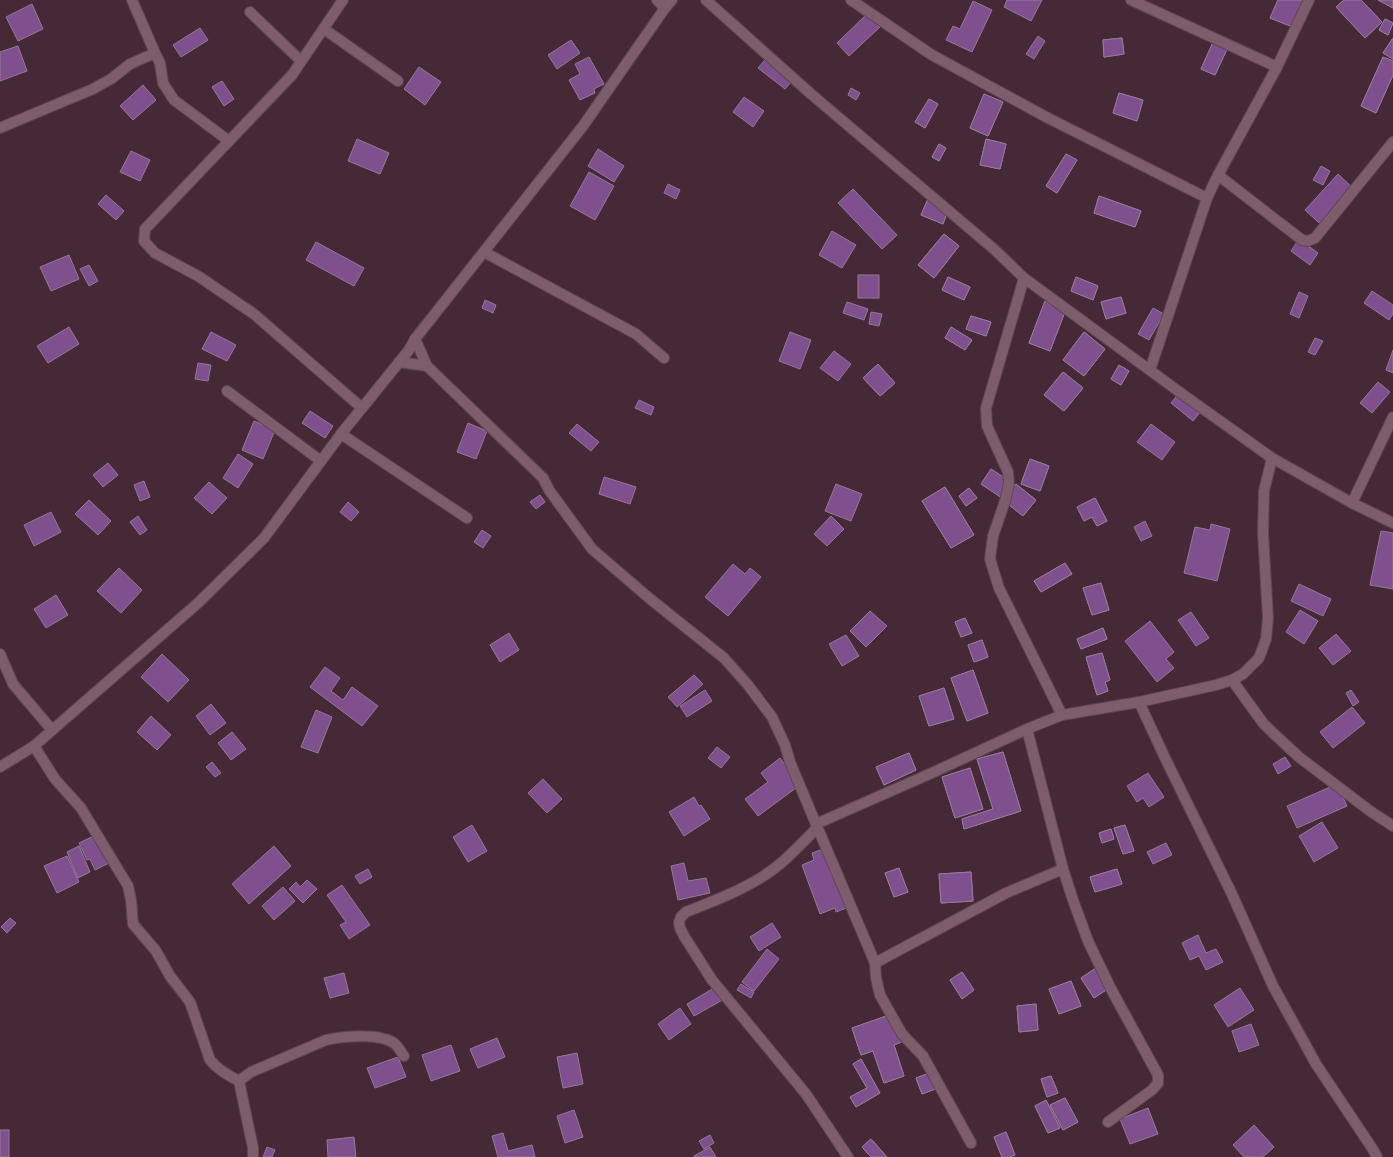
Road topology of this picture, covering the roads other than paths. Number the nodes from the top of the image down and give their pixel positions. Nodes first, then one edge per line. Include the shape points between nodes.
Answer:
1 (132, 0) edge
2 (343, 0) edge
3 (657, 0) edge
4 (672, 0) edge
5 (706, 0) edge
6 (851, 0) edge
7 (1131, 0) edge
8 (1309, 0) edge
9 (665, 8) junction
10 (250, 12) dead end
11 (324, 28) junction
12 (155, 53) junction
13 (301, 61) junction
14 (1277, 66) junction
15 (398, 81) dead end
16 (0, 128) edge
17 (229, 141) junction
18 (1393, 142) edge
19 (1218, 175) junction
20 (1207, 198) junction
21 (484, 252) junction
22 (1024, 278) junction
23 (415, 339) junction
24 (664, 358) dead end
25 (399, 362) junction
26 (427, 366) junction
27 (1150, 370) junction
28 (227, 391) dead end
29 (362, 408) junction
30 (1393, 417) edge
31 (341, 434) junction
32 (1272, 458) junction
33 (321, 461) junction
34 (1352, 503) junction
35 (467, 518) dead end
36 (1393, 523) edge
37 (0, 654) edge
38 (1232, 680) junction
39 (1140, 702) junction
40 (1062, 715) junction
41 (1027, 729) junction
42 (52, 730) junction
43 (34, 746) junction
44 (0, 767) edge
45 (816, 826) junction
46 (1393, 826) edge
47 (1063, 869) junction
48 (875, 963) junction
49 (404, 1056) dead end
50 (239, 1081) junction
51 (1108, 1122) dead end
52 (971, 1143) dead end
53 (253, 1157) edge
54 (848, 1157) edge
55 (1377, 1157) edge

1 - 12 street
2 - 11 street
3 - 9 street
4 - 9 street
5 - 22 street
6 - 20 street via 932,55 1048,118
7 - 14 street
8 - 14 street
9 - 21 street via 583,126
10 - 13 street
11 - 13 street
11 - 15 street
12 - 16 street via 130,64 93,89
12 - 17 street via 160,63 163,83 174,100
13 - 17 street via 292,75
14 - 19 street
17 - 29 street via 145,229 144,241 155,253 198,276 254,314
18 - 19 street via 1315,238 1308,241 1302,240
19 - 20 street
20 - 27 street
21 - 23 street
21 - 24 street via 636,334
22 - 27 street
22 - 40 street via 986,408 987,426 1008,472 1009,484 993,536 990,559 999,588
23 - 25 street
23 - 26 street
25 - 26 street
25 - 29 street
26 - 45 street via 543,478 592,549 718,653 738,673 772,717
27 - 32 street
28 - 33 street
29 - 31 street
30 - 34 street
31 - 33 street
31 - 35 street
32 - 34 street
32 - 38 street via 1264,491 1263,533 1268,618 1266,640 1259,658
33 - 42 street via 264,538 198,603
34 - 36 street
37 - 42 street via 13,684
38 - 39 street
38 - 46 street via 1263,723 1299,757
39 - 40 street
39 - 55 street via 1273,986 1316,1064
40 - 41 street
41 - 45 street
41 - 47 street
42 - 43 street
43 - 44 street
43 - 50 street via 55,779 81,808 128,886 133,924 156,951 170,976 190,1002 210,1060 215,1067
45 - 48 street
45 - 54 street via 785,860 763,877 686,912 681,917 680,928 712,980 806,1094
47 - 48 street via 1006,893
47 - 51 street via 1088,941 1158,1075 1158,1083 1152,1090
48 - 52 street via 880,995 902,1034 923,1056
49 - 50 street via 396,1044 386,1039 335,1038 251,1072
50 - 53 street

